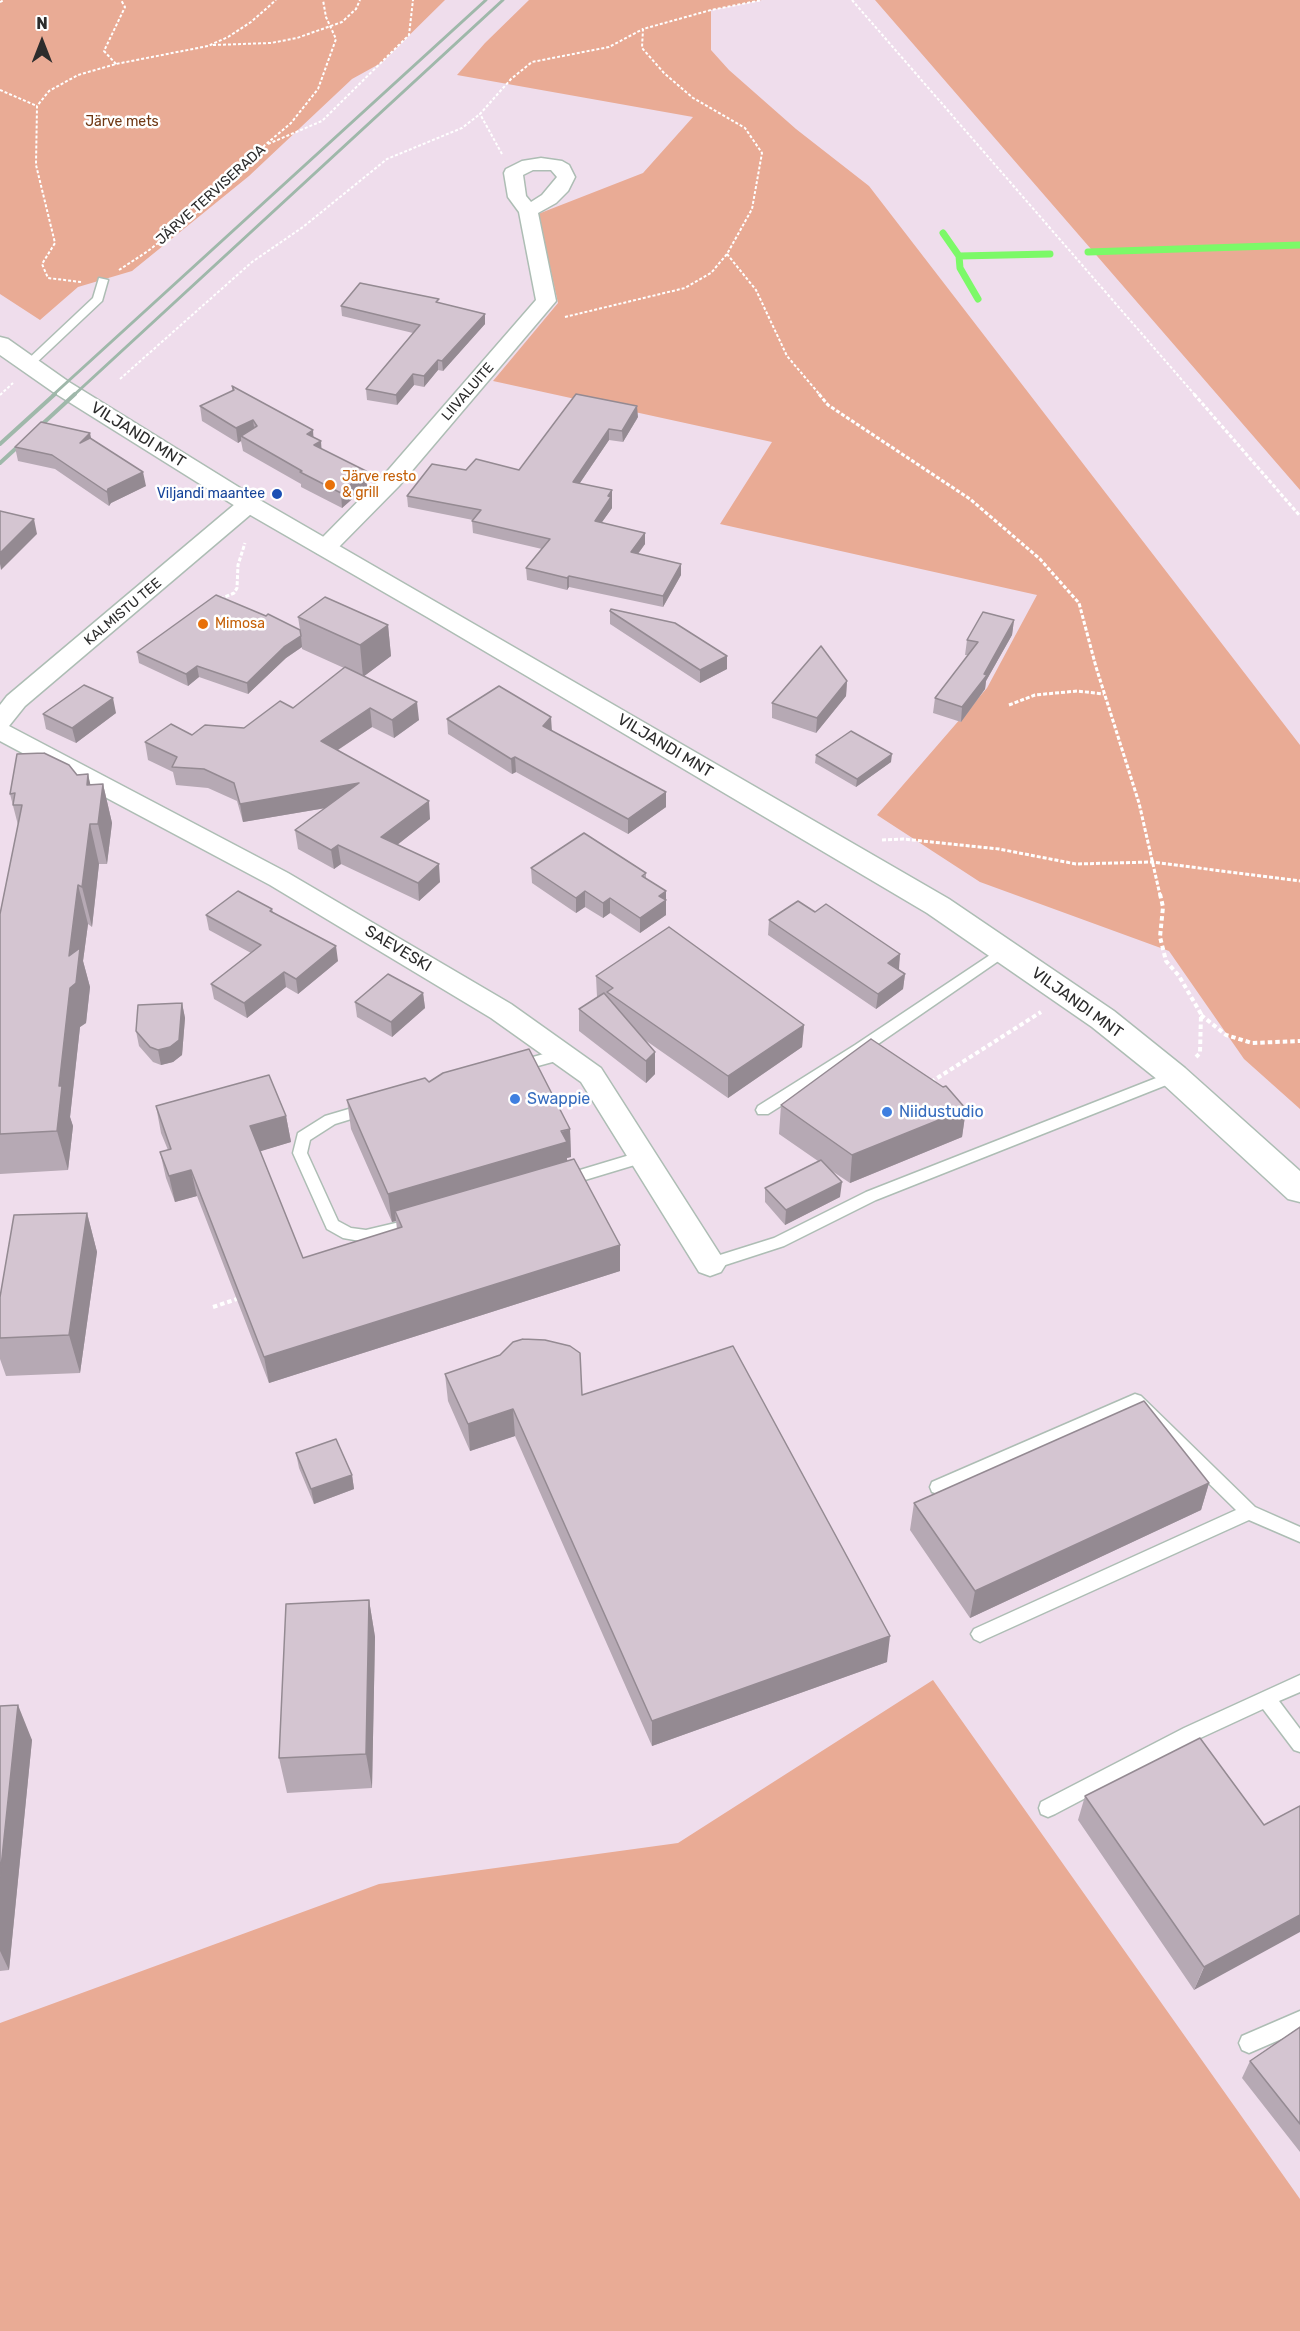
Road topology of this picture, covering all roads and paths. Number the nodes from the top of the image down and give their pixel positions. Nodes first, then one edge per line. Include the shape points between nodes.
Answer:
1 (4, 0) edge
2 (121, 0) edge
3 (276, 0) edge
4 (322, 0) edge
5 (360, 0) edge
6 (413, 0) edge
7 (762, 0) edge
8 (852, 0) edge
9 (0, 2) edge
10 (330, 26) junction
11 (643, 29) junction
12 (208, 46) junction
13 (116, 64) junction
14 (0, 90) edge
15 (37, 106) junction
16 (480, 114) junction
17 (264, 145) junction
18 (513, 173) junction
19 (528, 211) junction
20 (727, 254) junction
21 (103, 280) junction
22 (528, 322) junction
23 (0, 344) edge
24 (29, 364) junction
25 (120, 379) dead end
26 (249, 504) junction
27 (1300, 516) edge
28 (226, 525) junction
29 (325, 548) junction
30 (213, 599) edge
31 (1104, 694) junction
32 (1009, 705) dead end
33 (0, 721) edge
34 (0, 730) edge
35 (880, 840) dead end
36 (1152, 862) junction
37 (1300, 881) edge
38 (1005, 950) junction
39 (1034, 1005) dead end
40 (1201, 1014) junction
41 (1300, 1041) edge
42 (562, 1054) junction
43 (506, 1070) edge
44 (1174, 1076) junction
45 (922, 1087) edge
46 (385, 1104) edge
47 (763, 1110) dead end
48 (643, 1158) junction
49 (554, 1184) edge
50 (1300, 1190) edge
51 (420, 1222) edge
52 (710, 1264) joint
53 (247, 1296) edge
54 (213, 1307) dead end
55 (938, 1487) dead end
56 (1249, 1512) junction
57 (1300, 1535) edge
58 (980, 1634) dead end
59 (1300, 1683) edge
60 (1266, 1698) junction
61 (1300, 1744) edge
62 (1048, 1808) dead end
63 (1300, 2021) edge
64 (1249, 2043) dead end

1 - 9 path
2 - 13 path via 125,7 104,51
3 - 12 path via 251,22
4 - 10 path, JÄRVE TERVISERADA
5 - 10 path via 342,22
6 - 17 path via 409,35 322,122
7 - 11 path
8 - 27 path
10 - 12 path via 271,43
10 - 17 path, JÄRVE TERVISERADA via 336,39 318,89 291,123
11 - 16 path via 609,47 532,62
11 - 20 path via 642,48 664,73 693,98 745,128 762,153 752,209
12 - 13 path
13 - 15 path via 78,75 49,91
14 - 15 path
15 - 21 path, JÄRVE TERVISERADA via 36,165 55,243 42,264 48,278 68,282
16 - 18 path
16 - 25 path via 462,128 387,159 252,262
17 - 21 path, JÄRVE TERVISERADA via 196,213
18 - 19 street, LIIVALUITE via 517,197
18 - 19 street via 529,165 555,165 566,177 549,199
19 - 22 street, LIIVALUITE via 546,300
20 - 22 path via 711,273 685,288 581,315
20 - 31 path via 756,290 787,357 828,405 970,499 1040,559 1079,603
21 - 24 lane via 98,299
22 - 29 street, LIIVALUITE via 391,481
23 - 24 main road, VILJANDI MNT
24 - 26 main road, VILJANDI MNT
26 - 28 street, KALMISTU TEE
26 - 29 main road, VILJANDI MNT
28 - 30 path via 245,541 238,565 239,583 234,593
28 - 33 street, KALMISTU TEE via 16,701
29 - 38 main road, VILJANDI MNT via 928,900
31 - 32 path via 1077,691 1035,695
31 - 36 path
34 - 42 street, SAEVESKI via 279,879 501,1011
35 - 36 path via 999,849 1076,864
36 - 37 path
36 - 40 path via 1163,907 1160,937 1166,961
38 - 44 main road, VILJANDI MNT via 1103,1019
38 - 47 lane via 861,1049
39 - 45 path via 1045,1012
40 - 41 path via 1226,1035 1252,1043
40 - 44 path via 1200,1053
42 - 43 lane
42 - 48 street, SAEVESKI via 591,1075
44 - 50 main road, VILJANDI MNT
44 - 52 lane via 871,1196 779,1242
46 - 51 lane via 330,1120 303,1137 300,1153 332,1225 348,1234 366,1236
48 - 49 lane
48 - 52 street, SAEVESKI
53 - 54 path
55 - 56 lane via 1135,1401
56 - 57 lane
56 - 58 lane
59 - 60 lane
60 - 61 lane
60 - 62 lane
63 - 64 lane

